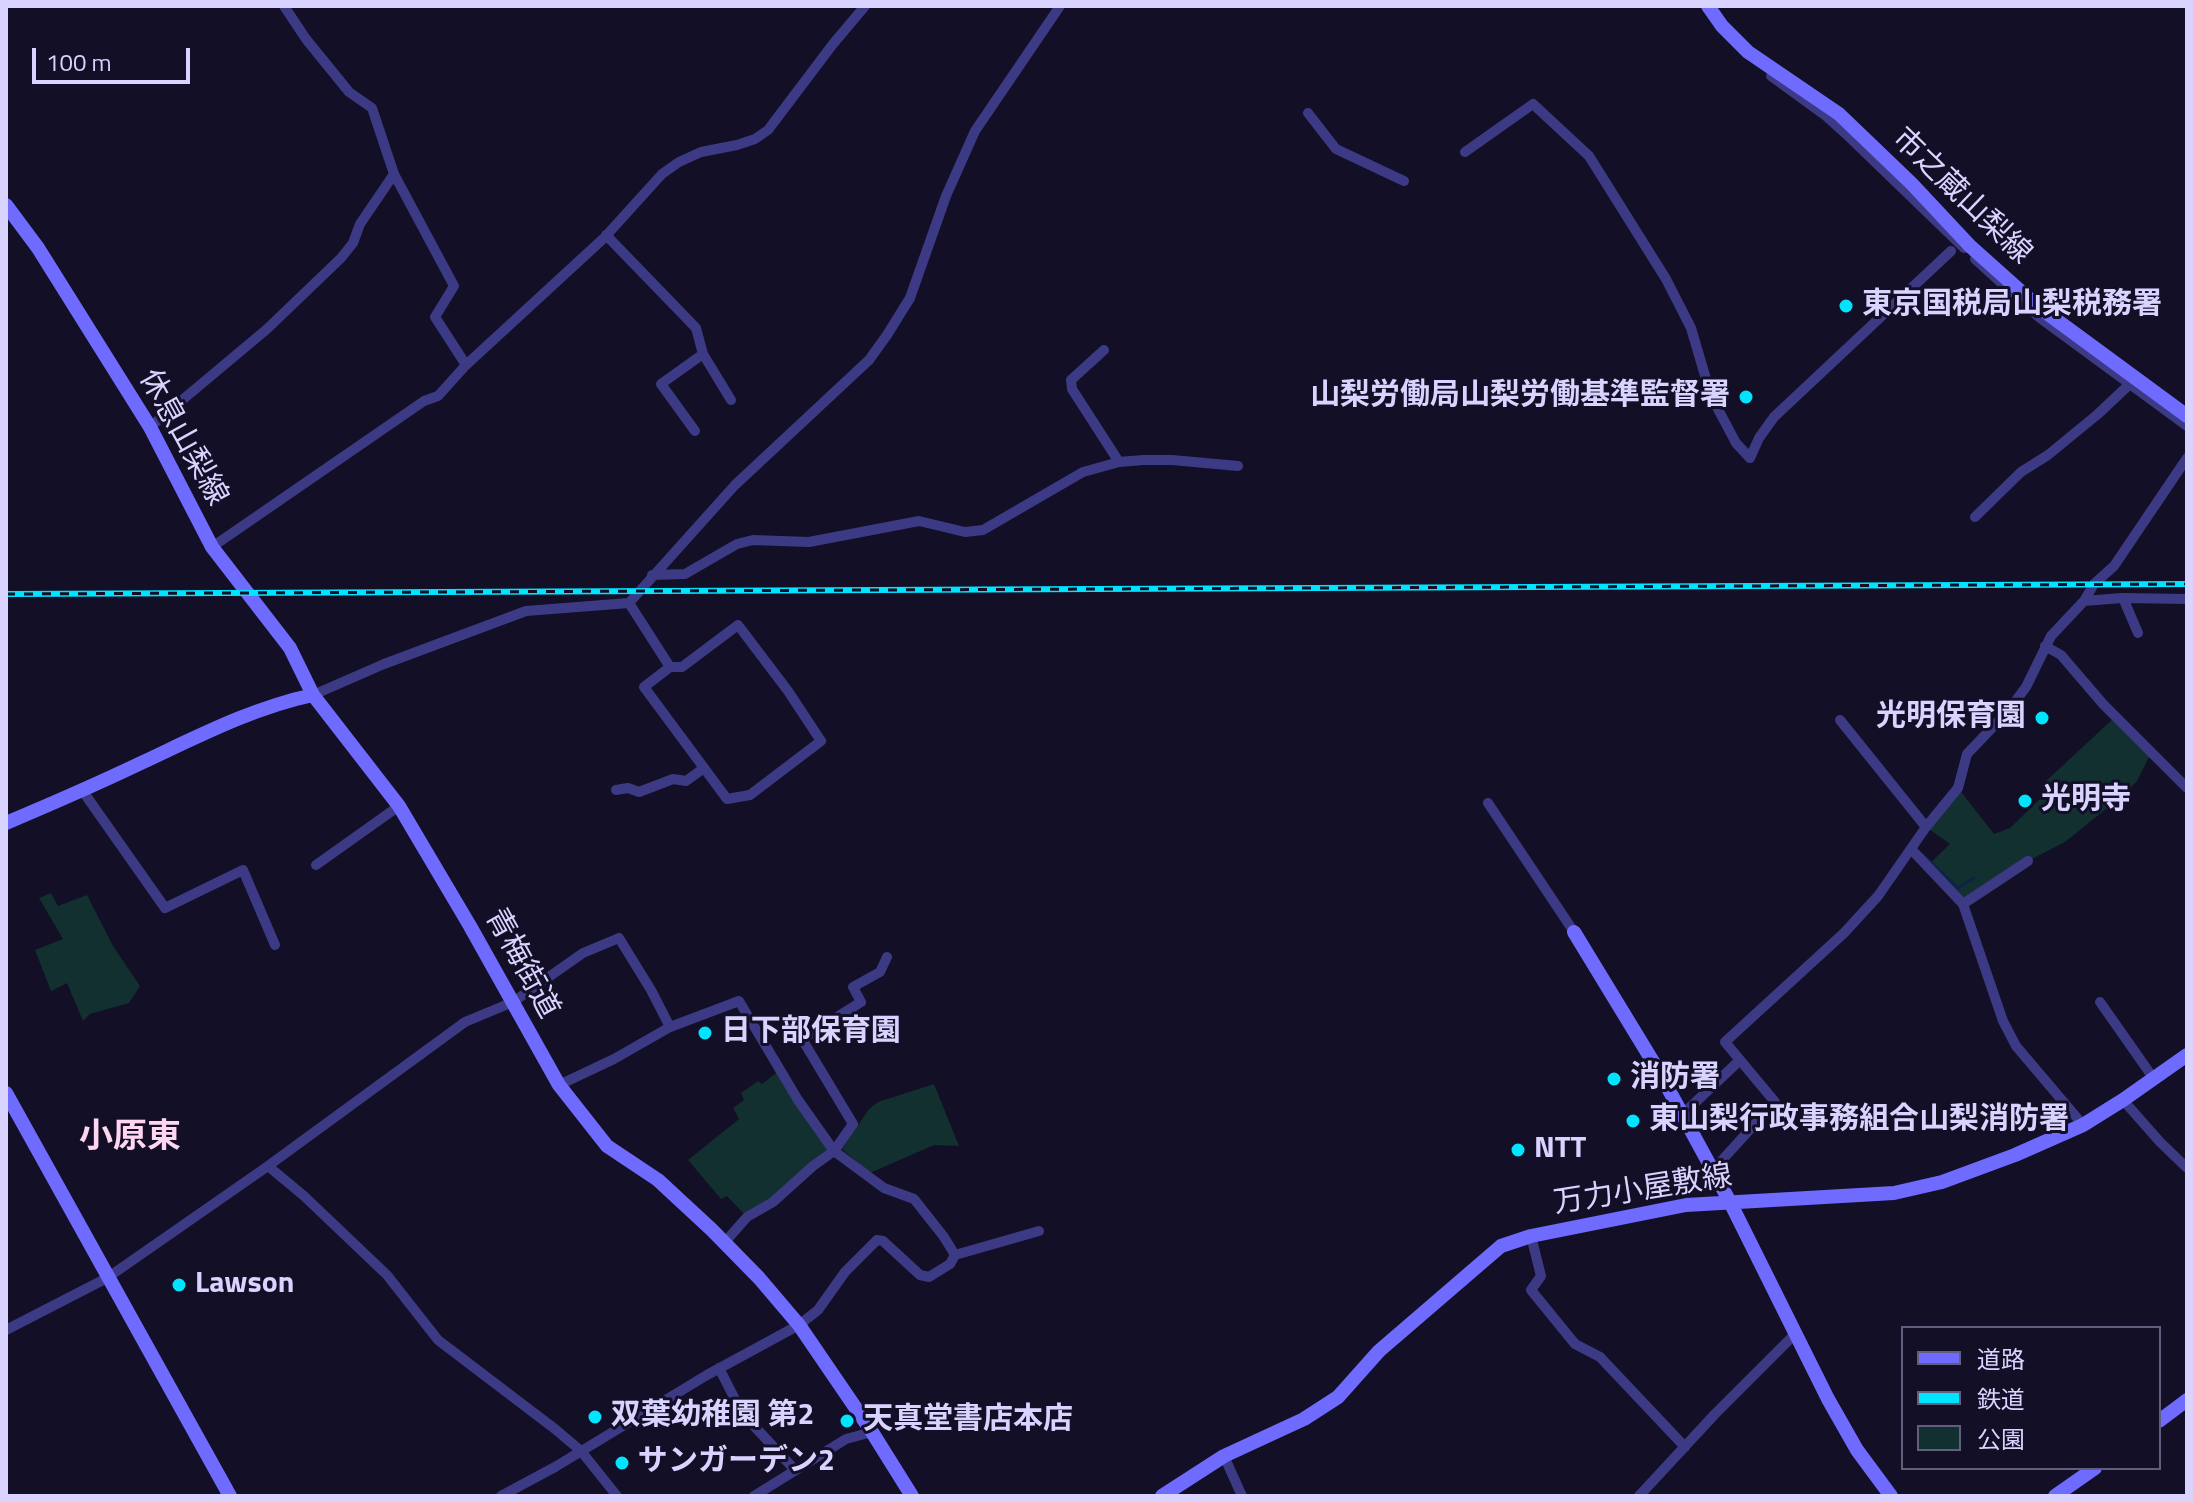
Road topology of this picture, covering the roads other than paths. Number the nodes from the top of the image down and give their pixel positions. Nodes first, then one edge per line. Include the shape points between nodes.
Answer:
1 (284, 6) edge
2 (865, 6) edge
3 (1060, 6) edge
4 (1708, 6) edge
5 (1771, 76) dead end
6 (1308, 113) dead end
7 (1465, 152) dead end
8 (394, 174) junction
9 (1404, 181) dead end
10 (6, 205) edge
11 (606, 235) junction
12 (1951, 251) dead end
13 (1104, 350) dead end
14 (703, 354) junction
15 (466, 365) junction
16 (2133, 381) junction
17 (731, 400) dead end
18 (2184, 410) edge
19 (2187, 426) edge
20 (150, 427) junction
21 (695, 431) dead end
22 (2187, 458) edge
23 (1119, 462) junction
24 (1238, 466) dead end
25 (1975, 517) dead end
26 (212, 547) junction
27 (652, 575) junction
28 (2123, 598) junction
29 (2187, 599) edge
30 (2084, 601) junction
31 (629, 603) junction
32 (2138, 633) dead end
33 (2045, 646) junction
34 (670, 667) junction
35 (313, 695) junction
36 (1840, 720) dead end
37 (704, 768) junction
38 (2187, 788) edge
39 (82, 790) junction
40 (616, 790) dead end
41 (1488, 803) dead end
42 (399, 806) junction
43 (6, 823) edge
44 (1926, 827) junction
45 (1912, 850) junction
46 (2028, 861) dead end
47 (316, 865) dead end
48 (1963, 904) junction
49 (1574, 932) joint
50 (275, 945) dead end
51 (887, 957) dead end
52 (513, 1002) junction
53 (2100, 1002) dead end
54 (670, 1027) junction
55 (2187, 1055) edge
56 (1740, 1060) junction
57 (2154, 1079) junction
58 (559, 1085) junction
59 (6, 1093) edge
60 (2123, 1100) junction
61 (1683, 1114) junction
62 (2083, 1125) junction
63 (834, 1151) junction
64 (268, 1166) junction
65 (2187, 1168) edge
66 (1713, 1170) junction
67 (1730, 1202) junction
68 (1039, 1231) dead end
69 (1531, 1236) junction
70 (724, 1243) junction
71 (955, 1255) junction
72 (107, 1278) junction
73 (799, 1325) junction
74 (6, 1330) edge
75 (1796, 1333) junction
76 (719, 1368) junction
77 (2187, 1400) edge
78 (2161, 1420) edge
79 (872, 1432) junction
80 (1685, 1447) junction
81 (581, 1451) junction
82 (1224, 1456) junction
83 (795, 1470) junction
84 (2092, 1470) edge
85 (230, 1496) edge
86 (501, 1496) edge
87 (617, 1496) edge
88 (754, 1496) edge
89 (912, 1496) edge
90 (1162, 1496) edge
91 (1242, 1496) edge
92 (1639, 1496) edge
93 (1891, 1496) edge
94 (2055, 1496) edge

1 - 8 street via 349,92 372,108
2 - 11 street via 768,130 755,139 679,162
3 - 27 street via 975,131 910,298 887,335 869,360 735,485
4 - 16 main road, 市之蔵山梨線 via 1748,52 1839,114 1970,246
5 - 16 street via 1846,134 2019,300
6 - 9 street via 1336,149
7 - 12 street via 1533,104 1589,156 1677,297 1711,396 1750,458 1774,417
8 - 15 street via 454,286 435,317
8 - 20 street via 341,258 267,329
10 - 20 main road, 休息山梨線
11 - 14 street via 696,328
11 - 15 street
13 - 23 street via 1071,380 1072,389
14 - 17 street
14 - 21 street via 661,384
15 - 26 street via 438,396
16 - 18 main road, 市之蔵山梨線
16 - 19 street
16 - 25 street via 2073,435 2021,472
20 - 26 main road, 休息山梨線
22 - 30 street
23 - 24 street
23 - 27 street via 1083,472 975,532 919,521 809,542 753,540 685,574
26 - 35 main road, 休息山梨線 via 290,648
27 - 31 street
28 - 29 street
28 - 30 street
28 - 32 street
30 - 33 street
31 - 34 street
31 - 35 street via 526,611
33 - 38 street via 2061,655
33 - 44 street via 2026,687 1967,754 1958,788
34 - 37 street via 644,687
34 - 37 street via 682,667 738,625 821,741 750,795 727,799
35 - 39 main road via 237,718
35 - 42 main road, 青梅街道
36 - 44 street
37 - 40 street via 686,781 673,779 639,792
39 - 43 main road
39 - 50 street via 165,908 243,870
41 - 49 street
42 - 47 street
42 - 52 main road, 青梅街道
44 - 45 street
45 - 48 street
45 - 56 street via 1844,933 1725,1042
46 - 48 street
48 - 62 street via 2016,1046
49 - 61 main road
51 - 63 street via 880,972 853,987 861,1002 802,1039 853,1124
52 - 54 street via 583,953 619,938
52 - 58 main road, 青梅街道
52 - 64 street via 465,1022
53 - 57 street
54 - 58 street
54 - 63 street via 739,1001
55 - 57 main road, 万力小屋敷線
56 - 61 street
56 - 66 street via 1775,1102
57 - 60 main road, 万力小屋敷線
58 - 70 main road, 青梅街道 via 607,1146 658,1180
59 - 72 main road
60 - 62 main road, 万力小屋敷線
60 - 65 street
61 - 66 main road
62 - 67 main road, 万力小屋敷線 via 1942,1182 1894,1193
63 - 70 street via 747,1217
63 - 71 street via 884,1188 914,1199
64 - 72 street
64 - 81 street via 387,1275 438,1340
66 - 67 main road
67 - 69 main road, 万力小屋敷線 via 1686,1205
67 - 75 main road
68 - 71 street
69 - 80 street via 1541,1276 1531,1290 1575,1344 1600,1357
69 - 82 main road, 万力小屋敷線 via 1490,1255 1379,1351 1338,1397
70 - 73 main road, 青梅街道
71 - 73 street via 929,1277 877,1240
72 - 74 street
72 - 85 main road
73 - 76 street
73 - 79 main road, 青梅街道
75 - 80 street
75 - 93 main road via 1857,1450
76 - 81 street
76 - 83 street via 742,1413
77 - 78 main road
79 - 83 street via 846,1439
79 - 89 main road, 青梅街道
80 - 92 street
81 - 86 street
81 - 87 street
82 - 90 main road, 万力小屋敷線
82 - 91 street
83 - 88 street
84 - 94 main road

